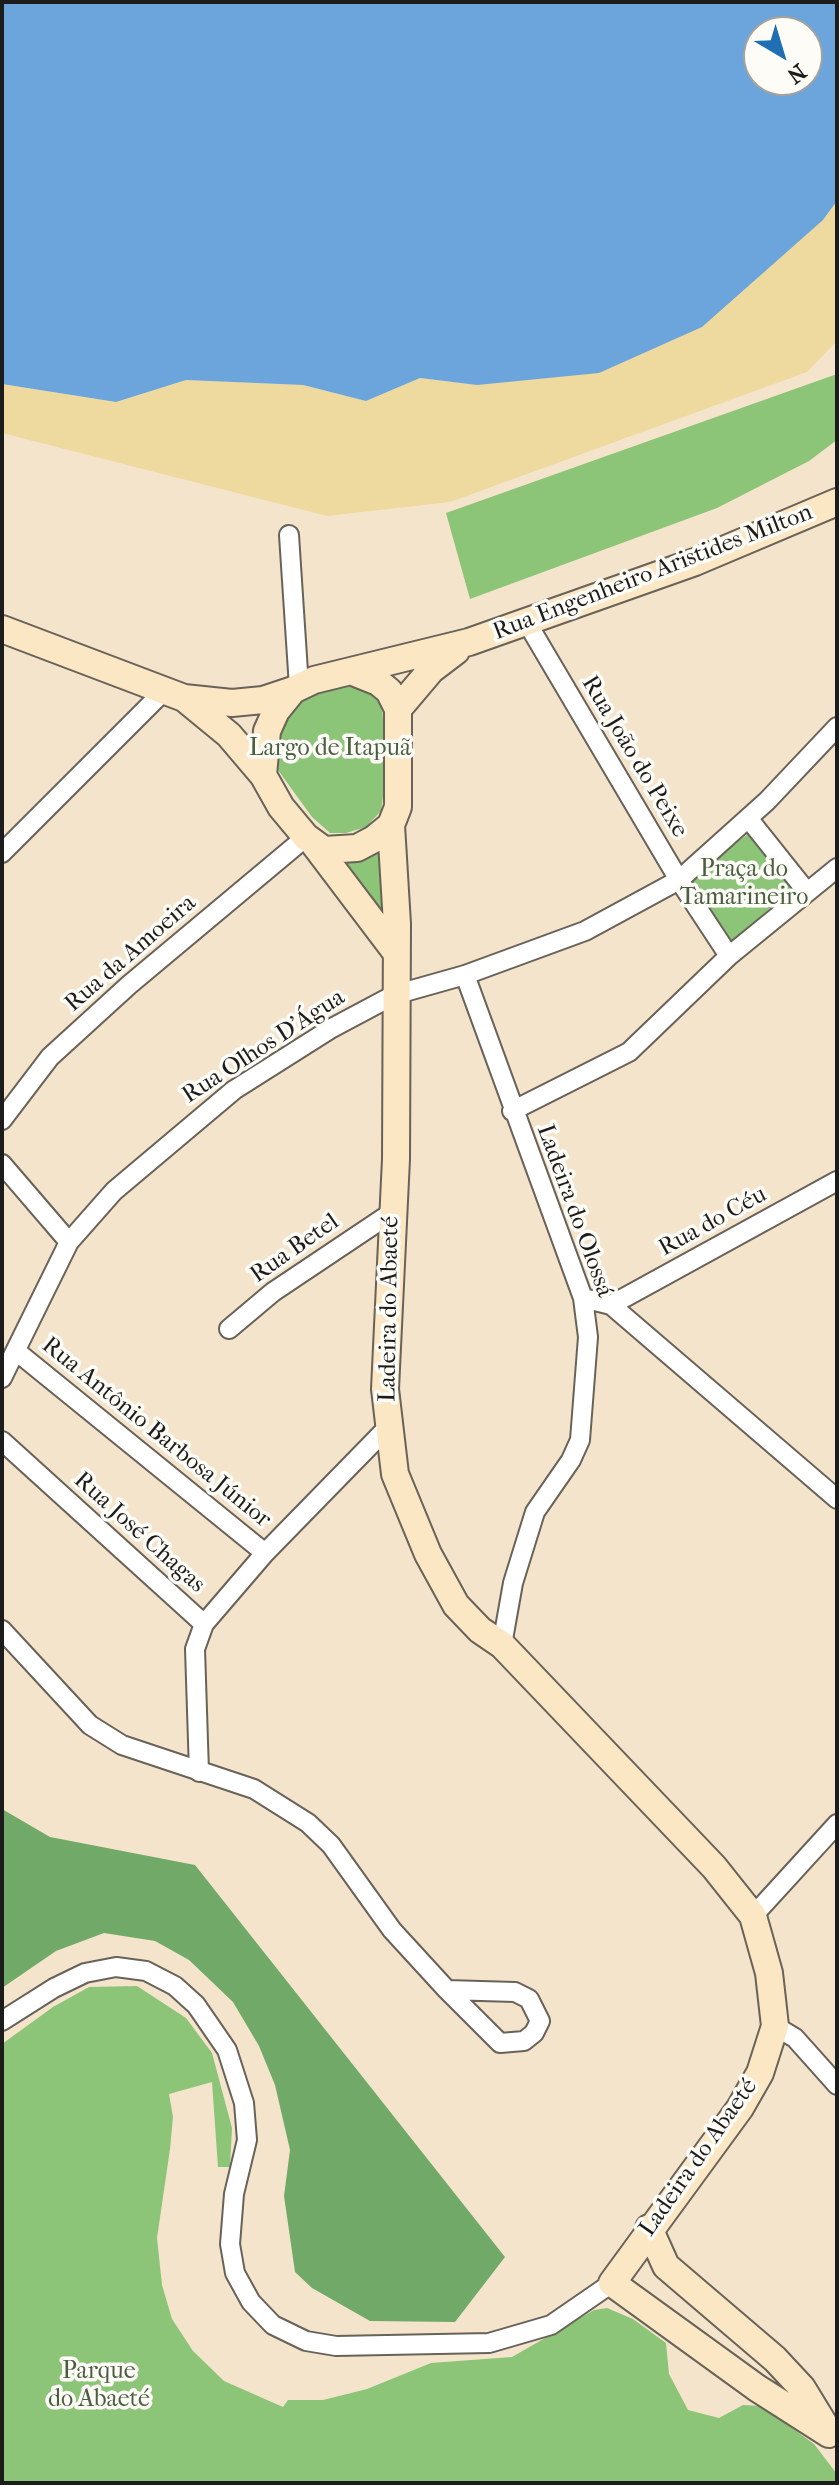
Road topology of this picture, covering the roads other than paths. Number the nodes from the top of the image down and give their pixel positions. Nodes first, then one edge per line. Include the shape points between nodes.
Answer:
1 (837, 502) edge
2 (289, 535) dead end
3 (526, 621) junction
4 (2, 629) edge
5 (469, 642) junction
6 (353, 672) junction
7 (296, 688) junction
8 (174, 694) junction
9 (398, 709) junction
10 (837, 727) edge
11 (263, 775) junction
12 (748, 818) junction
13 (391, 825) junction
14 (310, 841) junction
15 (2, 853) edge
16 (837, 868) edge
17 (679, 880) junction
18 (807, 892) junction
19 (395, 951) junction
20 (729, 956) junction
21 (465, 975) junction
22 (394, 995) junction
23 (512, 1111) junction
24 (2, 1120) edge
25 (2, 1164) edge
26 (837, 1181) edge
27 (391, 1213) junction
28 (69, 1242) junction
29 (583, 1298) junction
30 (611, 1305) junction
31 (229, 1329) dead end
32 (16, 1351) junction
33 (2, 1378) edge
34 (390, 1425) junction
35 (2, 1441) edge
36 (837, 1499) edge
37 (265, 1553) junction
38 (204, 1624) junction
39 (2, 1630) edge
40 (502, 1645) junction
41 (199, 1772) junction
42 (837, 1824) edge
43 (753, 1916) junction
44 (447, 1990) junction
45 (2, 2021) edge
46 (775, 2026) junction
47 (837, 2085) edge
48 (649, 2228) junction
49 (612, 2283) junction
50 (775, 2359) junction
51 (757, 2388) junction
52 (833, 2439) edge

1 - 3 street, Rua Engenheiro Aristides Milton via 691,563
2 - 7 street
3 - 5 street, Rua Engenheiro Aristides Milton
3 - 17 street, Rua João do Peixe
4 - 8 street
5 - 6 street, Rua Engenheiro Aristides Milton
5 - 9 street, Rua Engenheiro Aristides Milton via 431,670
6 - 7 street
6 - 9 street via 389,691
7 - 8 street via 263,700 232,703
7 - 11 street via 267,731
8 - 11 street via 229,735
8 - 15 street
9 - 13 street via 398,807
10 - 12 street, Rua Olhos D'Água
11 - 14 street
12 - 17 street, Rua Olhos D'Água
12 - 18 street
13 - 14 street via 357,848 337,851
13 - 19 street, Ladeira do Abaeté
14 - 19 street
14 - 24 street, Rua da Amoeira via 129,985 50,1057
16 - 18 street
17 - 20 street, Rua João do Peixe
17 - 21 street, Rua Olhos D'Água via 585,931
18 - 20 street
19 - 22 street, Ladeira do Abaeté
20 - 23 street via 629,1052
21 - 22 street, Rua Olhos D'Água
21 - 23 street, Ladeira do Olossá
22 - 27 street, Ladeira do Abaeté via 396,1159
22 - 28 street, Rua Olhos D'Água via 234,1090 114,1191
23 - 29 street, Ladeira do Olossá
25 - 28 street
26 - 30 street, Rua do Céu
27 - 31 street, Rua Betel via 273,1292
27 - 34 street, Ladeira do Abaeté via 385,1359
28 - 32 street, Rua Olhos D'Água
29 - 30 street
29 - 40 street, Ladeira do Olossá via 588,1337 580,1440 532,1520
30 - 36 street
32 - 33 street, Rua Olhos D'Água
32 - 37 street, Rua Antônio Barbosa Júnior
34 - 37 street, Rua Antônio Barbosa Júnior
34 - 40 street, Ladeira do Abaeté via 395,1474 428,1554 456,1605
35 - 38 street, Rua José Chagas
37 - 38 street, Rua Antônio Barbosa Júnior
38 - 41 street, Rua José Chagas via 195,1649
39 - 41 street via 90,1725 122,1745
40 - 43 street, Ladeira do Abaeté via 680,1831
41 - 44 street via 254,1789 308,1823
42 - 43 street
43 - 46 street, Ladeira do Abaeté via 769,1973
44 - 44 street via 515,1992 529,1999 540,2021 524,2041 500,2043
45 - 49 street, Ladeira do Abaeté via 85,1973 116,1967 146,1971 196,2005 227,2050 244,2103 247,2140 234,2194 230,2244 235,2273 251,2302 273,2325 306,2341 336,2346 489,2343 551,2325
46 - 47 street via 795,2038
46 - 48 street, Ladeira do Abaeté via 760,2073 740,2108
48 - 49 street, Ladeira do Abaeté
48 - 50 street via 659,2254 678,2278
49 - 51 street
50 - 51 street
50 - 52 street via 802,2388
51 - 52 street

